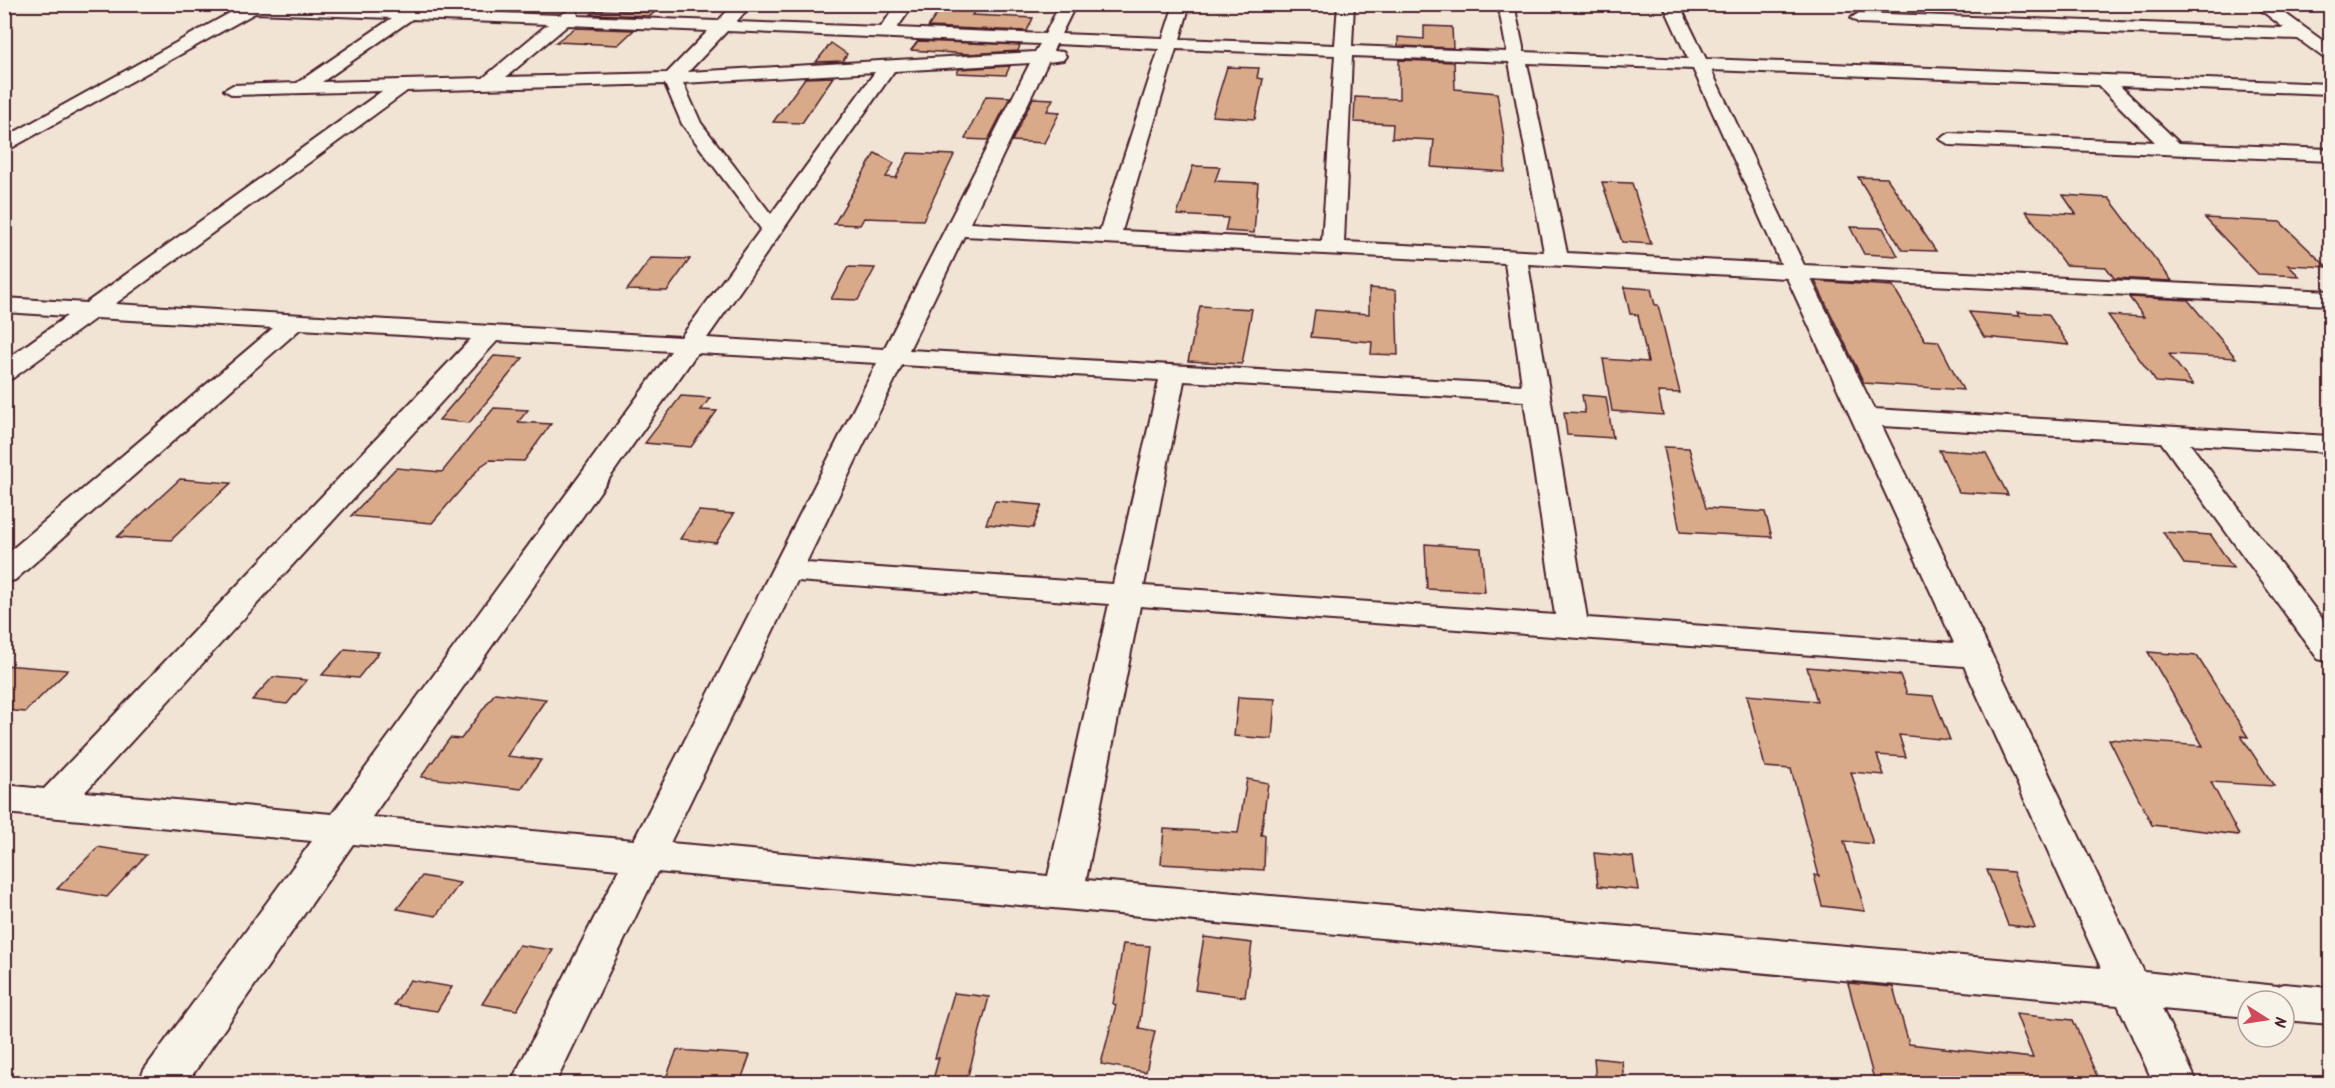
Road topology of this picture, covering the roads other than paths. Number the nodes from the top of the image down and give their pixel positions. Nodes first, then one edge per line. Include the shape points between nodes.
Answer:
1 (583, 4) edge
2 (744, 4) edge
3 (906, 4) edge
4 (1068, 4) edge
5 (1182, 4) edge
6 (1346, 4) edge
7 (1506, 4) edge
8 (1671, 4) edge
9 (1977, 4) edge
10 (2261, 4) edge
11 (256, 6) edge
12 (416, 9) edge
13 (1859, 18) dead end
14 (564, 20) junction
15 (2067, 25) junction
16 (721, 26) junction
17 (2331, 30) edge
18 (2299, 31) junction
19 (885, 33) junction
20 (1165, 43) junction
21 (1046, 48) junction
22 (1343, 50) junction
23 (2331, 54) edge
24 (1516, 57) junction
25 (890, 64) junction
26 (1699, 64) junction
27 (672, 78) junction
28 (2103, 80) junction
29 (488, 83) junction
30 (403, 85) junction
31 (301, 88) junction
32 (2331, 89) edge
33 (233, 90) dead end
34 (1950, 139) dead end
35 (4, 146) edge
36 (2173, 148) junction
37 (2331, 155) edge
38 (772, 229) junction
39 (957, 229) junction
40 (1109, 237) junction
41 (1333, 248) junction
42 (1515, 257) junction
43 (1557, 259) junction
44 (1796, 272) junction
45 (2331, 298) edge
46 (4, 305) edge
47 (92, 310) junction
48 (294, 322) junction
49 (491, 333) junction
50 (689, 345) junction
51 (893, 357) junction
52 (4, 373) edge
53 (1173, 373) junction
54 (1537, 394) junction
55 (1865, 417) junction
56 (2169, 435) junction
57 (2331, 444) edge
58 (786, 571) junction
59 (4, 573) edge
60 (1126, 596) junction
61 (1573, 627) junction
62 (2331, 651) edge
63 (1976, 656) junction
64 (4, 799) edge
65 (53, 803) junction
66 (342, 829) junction
67 (645, 856) junction
68 (1064, 893) junction
69 (2132, 989) junction
70 (2236, 998) edge
71 (2296, 1003) edge
72 (2331, 1006) edge
73 (160, 1083) edge
74 (532, 1083) edge
75 (2176, 1083) edge

1 - 14 street
2 - 16 street
3 - 19 street
4 - 21 street
5 - 20 street
6 - 22 street
7 - 24 street
8 - 26 street
9 - 15 street via 1998,17
10 - 18 street
11 - 12 street
11 - 35 street
12 - 14 street
12 - 31 street
13 - 15 street
14 - 16 street
14 - 29 street
15 - 18 street
16 - 19 street
16 - 27 street
17 - 18 street
18 - 23 street
19 - 21 street
20 - 21 street
20 - 22 street
20 - 40 street
21 - 25 street
21 - 39 street
22 - 24 street
22 - 41 street
24 - 26 street
24 - 43 street
25 - 27 street
25 - 38 street
26 - 28 street
26 - 44 street
27 - 29 street
27 - 38 street via 692,124
28 - 32 street
28 - 36 street
29 - 30 street
30 - 31 street
30 - 47 street
31 - 33 street
34 - 36 street
36 - 37 street
38 - 50 street
39 - 40 street
39 - 51 street
40 - 41 street
41 - 42 street
42 - 43 street
42 - 54 street
43 - 44 street
44 - 45 street
44 - 55 street
46 - 47 street
47 - 48 street
47 - 52 street
48 - 49 street
48 - 59 street
49 - 50 street
49 - 65 street
50 - 51 street
50 - 66 street
51 - 53 street
51 - 58 street
53 - 54 street
53 - 60 street
54 - 61 street
55 - 56 street
55 - 63 street
56 - 57 street
56 - 62 street
58 - 60 street
58 - 67 street
60 - 61 street
60 - 68 street
61 - 63 street
63 - 69 street
64 - 65 street
65 - 66 street
66 - 67 street
66 - 73 street
67 - 68 street
67 - 74 street
68 - 69 street
69 - 70 street
69 - 75 street
71 - 72 street

